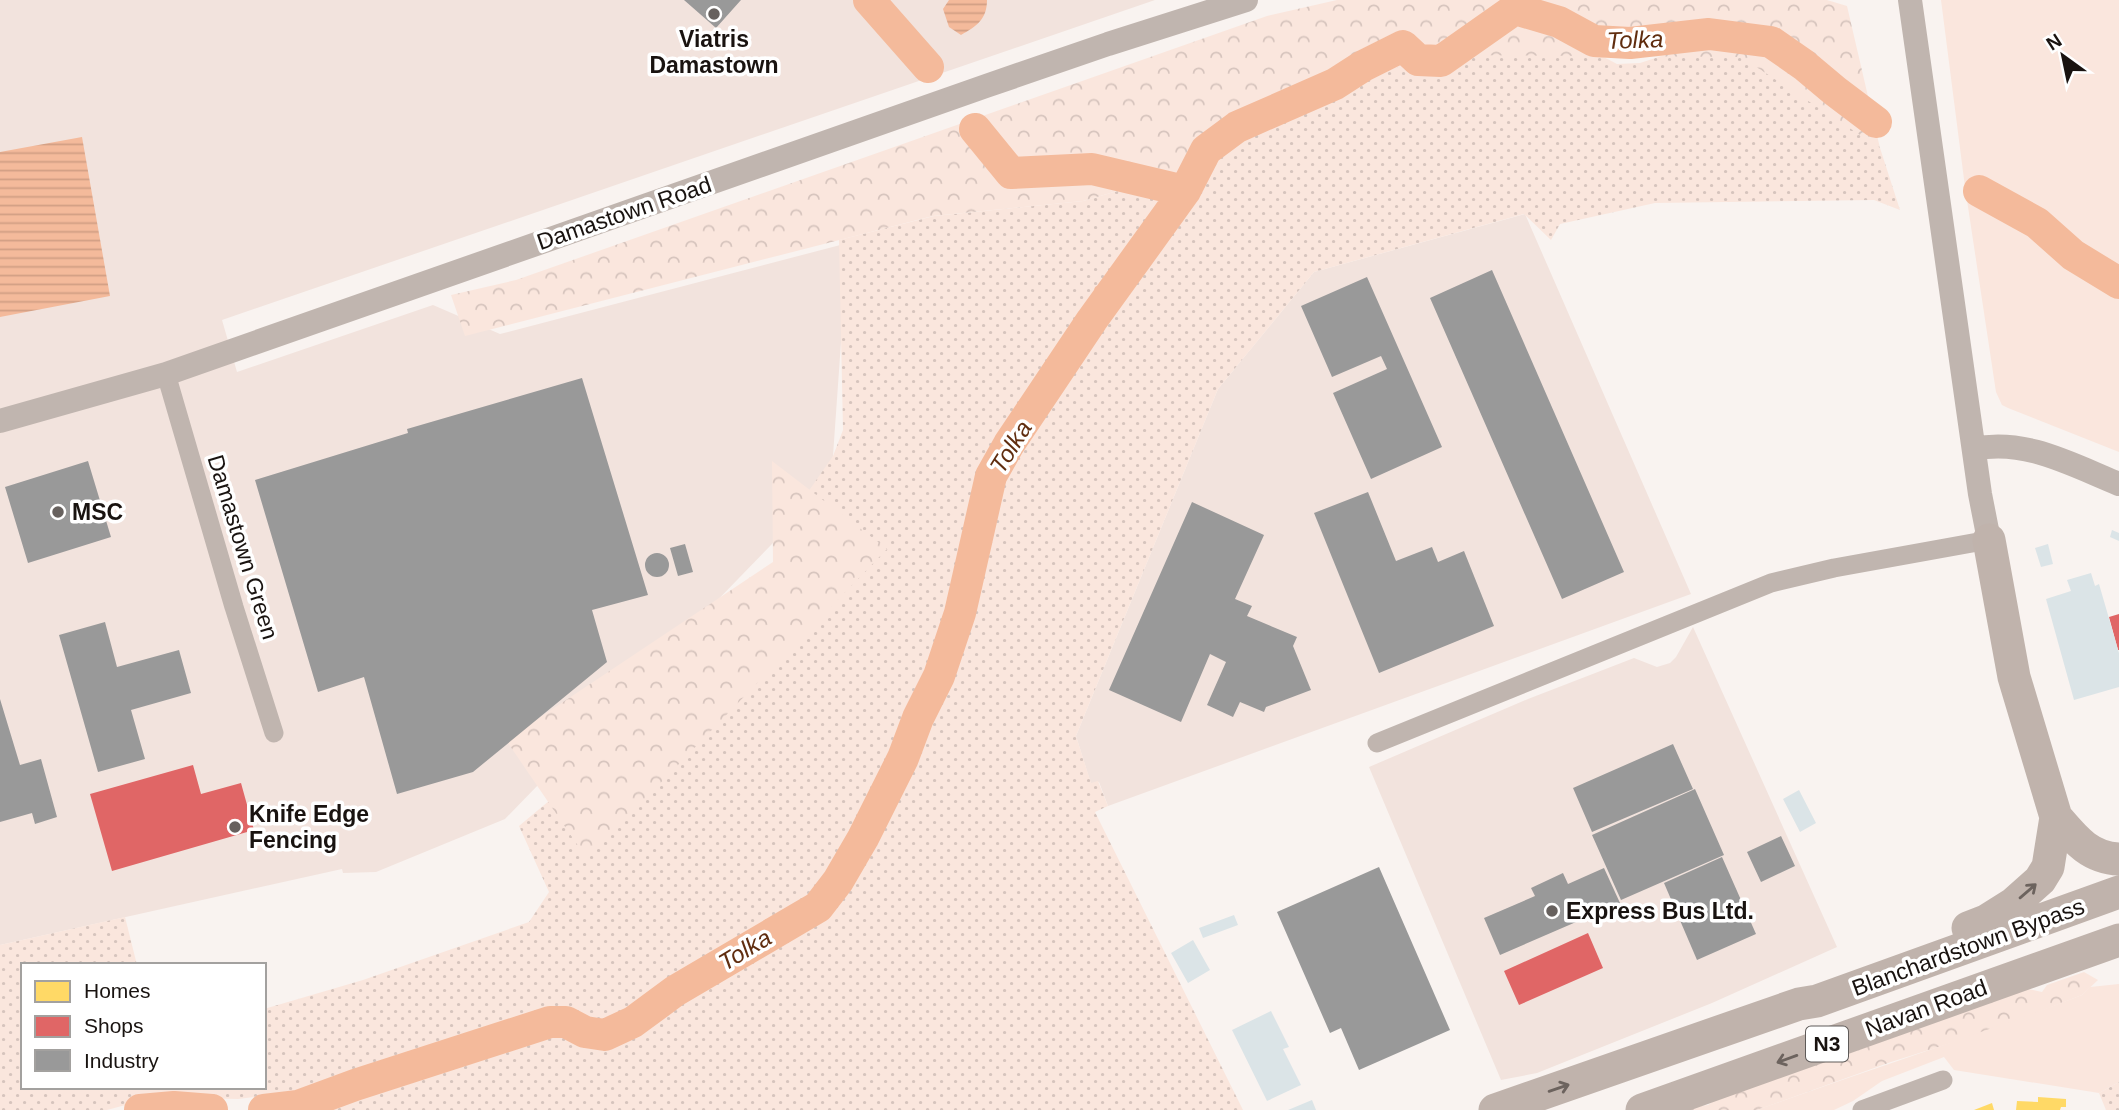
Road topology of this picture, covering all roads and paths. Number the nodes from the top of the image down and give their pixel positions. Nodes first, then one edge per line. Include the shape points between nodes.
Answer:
1 (1246, 0) edge
2 (1910, 0) edge
3 (166, 374) junction
4 (0, 421) edge
5 (1974, 449) junction
6 (2119, 484) edge
7 (1989, 540) junction
8 (274, 733) dead end
9 (1377, 743) dead end
10 (2056, 817) junction
11 (2119, 859) edge
12 (2119, 892) edge
13 (2119, 940) edge
14 (2012, 977) joint
15 (1816, 1002) junction
16 (1943, 1080) dead end
17 (1495, 1110) edge
18 (1642, 1110) edge
19 (1862, 1110) edge

1 - 3 street, Damastown Road via 1071,56
2 - 5 street
3 - 4 street, Damastown Road
3 - 8 street, Damastown Green
5 - 6 street via 2020,446
5 - 7 street
7 - 9 street via 1771,583
7 - 10 highway via 2014,677
10 - 11 highway via 2084,849 2106,859
15 -> 10 highway via 1892,957 1986,921 2013,904 2048,867
12 - 15 highway, Blanchardstown Bypass / N3
13 - 14 highway, Blanchardstown Bypass / N3
14 -> 18 highway, Navan Road / N3
17 -> 15 highway, N3 via 1799,1004
16 - 19 street

